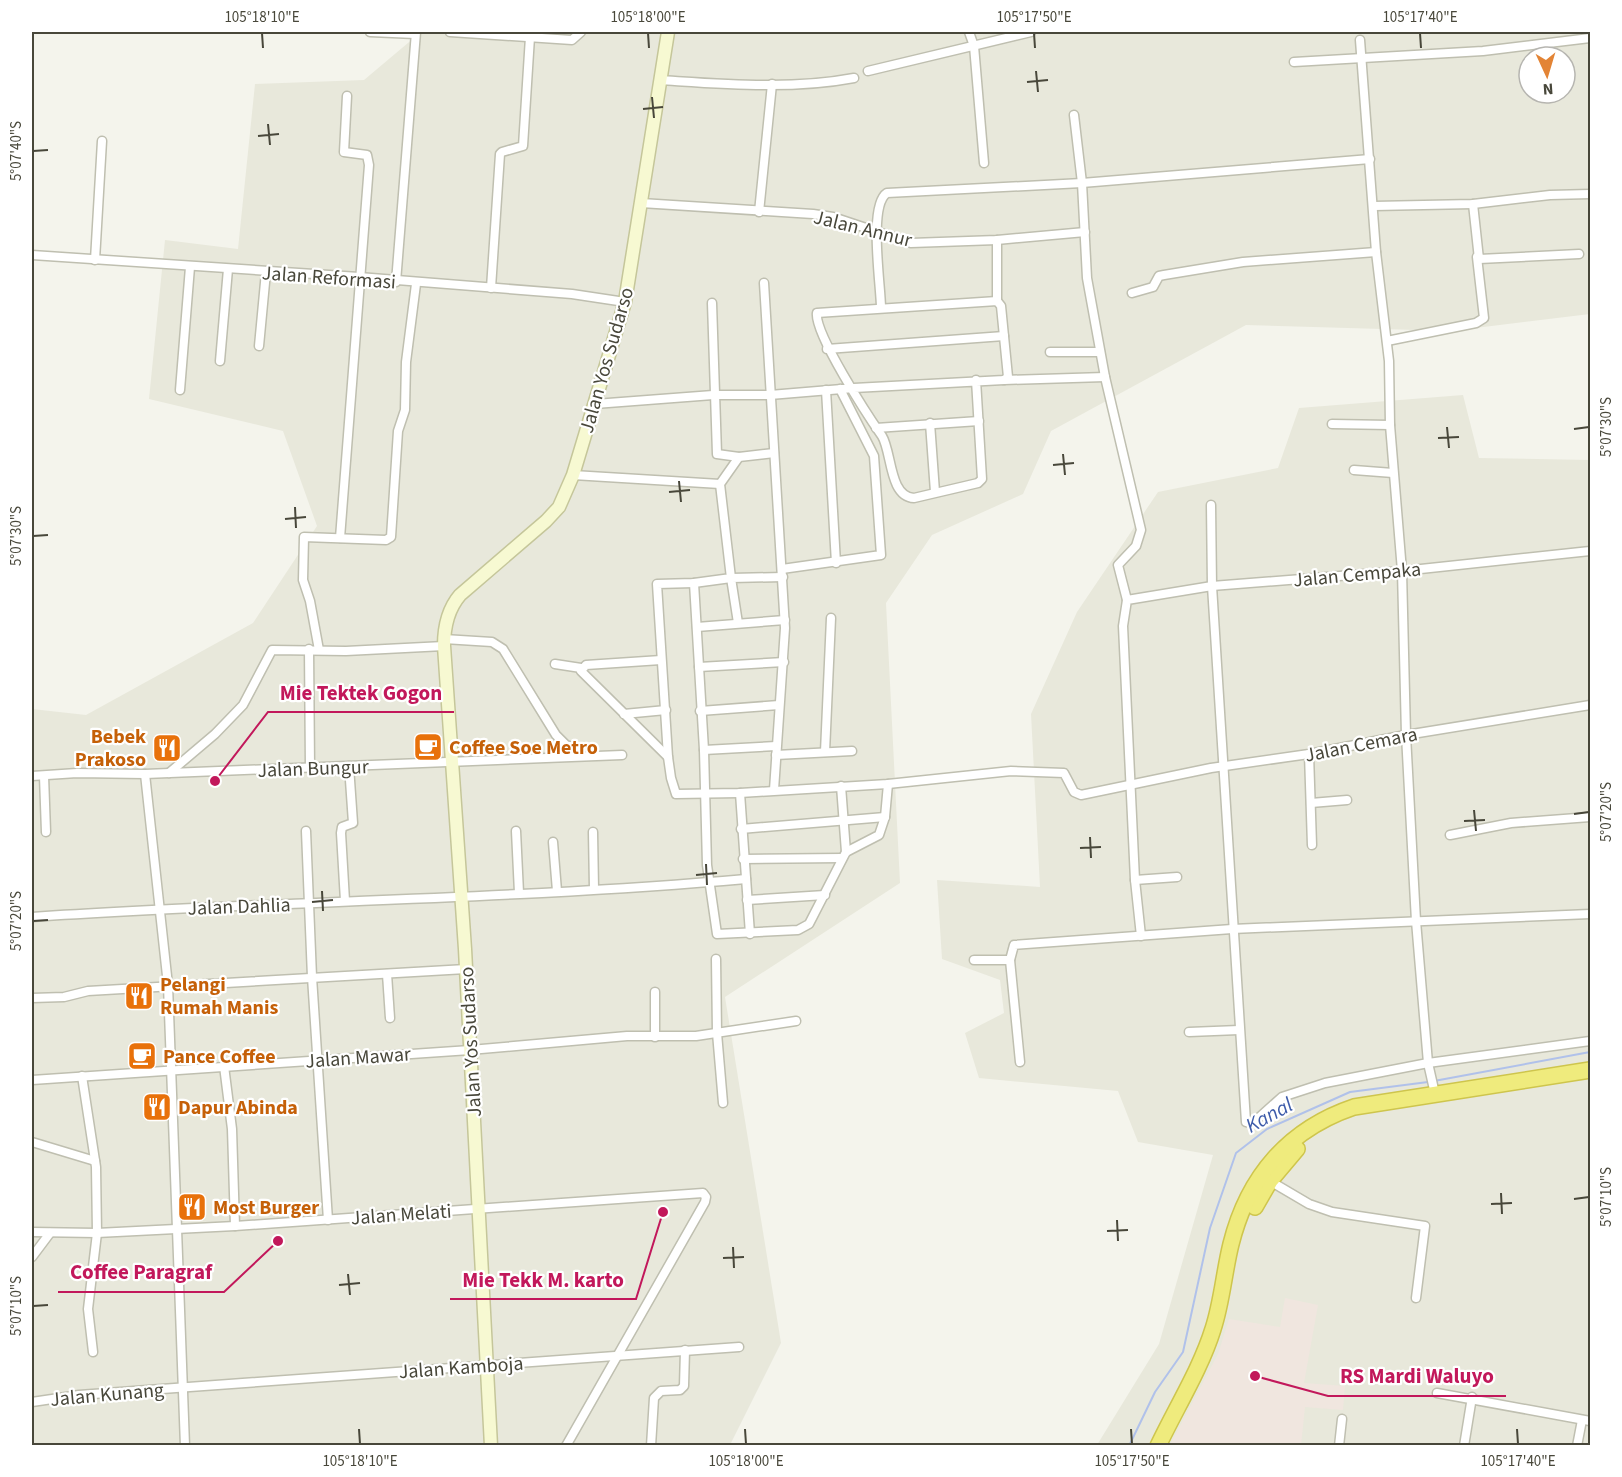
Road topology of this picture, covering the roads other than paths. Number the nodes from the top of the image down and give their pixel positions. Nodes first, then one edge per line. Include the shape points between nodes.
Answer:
1 (370, 32) edge
2 (450, 32) edge
3 (581, 32) edge
4 (668, 32) edge
5 (969, 32) edge
6 (1031, 32) edge
7 (415, 33) edge
8 (504, 34) edge
9 (531, 37) junction
10 (1590, 38) edge
11 (1360, 40) dead end
12 (974, 46) junction
13 (1361, 56) junction
14 (1294, 62) dead end
15 (868, 70) dead end
16 (854, 78) dead end
17 (660, 80) junction
18 (772, 84) junction
19 (347, 96) dead end
20 (1074, 115) dead end
21 (102, 141) dead end
22 (1370, 159) junction
23 (984, 163) dead end
24 (1082, 183) junction
25 (1590, 194) edge
26 (641, 203) junction
27 (1473, 204) junction
28 (1374, 206) junction
29 (759, 212) junction
30 (876, 231) junction
31 (1085, 232) junction
32 (997, 240) junction
33 (1376, 252) junction
34 (1580, 254) dead end
35 (32, 255) edge
36 (1477, 257) junction
37 (95, 260) junction
38 (190, 267) junction
39 (228, 269) junction
40 (266, 272) junction
41 (359, 277) junction
42 (396, 282) junction
43 (764, 283) dead end
44 (416, 284) junction
45 (491, 288) junction
46 (1132, 293) dead end
47 (997, 301) junction
48 (625, 302) junction
49 (712, 303) dead end
50 (881, 308) junction
51 (1004, 336) junction
52 (1387, 341) junction
53 (259, 346) dead end
54 (827, 349) junction
55 (1050, 352) dead end
56 (1100, 352) junction
57 (220, 361) dead end
58 (1105, 377) junction
59 (976, 380) junction
60 (1004, 380) junction
61 (854, 388) junction
62 (840, 389) junction
63 (180, 390) dead end
64 (826, 390) junction
65 (714, 395) junction
66 (770, 395) junction
67 (595, 404) junction
68 (978, 421) junction
69 (930, 423) junction
70 (1332, 424) dead end
71 (1390, 425) junction
72 (876, 428) junction
73 (774, 453) junction
74 (739, 457) junction
75 (1354, 470) dead end
76 (1393, 473) junction
77 (573, 475) junction
78 (720, 484) junction
79 (935, 492) junction
80 (1211, 505) dead end
81 (340, 538) junction
82 (1590, 551) edge
83 (836, 563) junction
84 (1402, 570) junction
85 (782, 573) junction
86 (731, 578) junction
87 (694, 584) junction
88 (1212, 586) junction
89 (1126, 602) junction
90 (831, 618) dead end
91 (785, 620) junction
92 (738, 623) junction
93 (697, 627) junction
94 (444, 643) junction
95 (309, 650) junction
96 (320, 650) junction
97 (662, 660) junction
98 (784, 662) junction
99 (555, 664) dead end
100 (699, 667) junction
101 (581, 668) junction
102 (779, 705) junction
103 (1590, 705) edge
104 (666, 710) junction
105 (700, 711) junction
106 (624, 714) junction
107 (1406, 735) junction
108 (704, 750) junction
109 (776, 751) junction
110 (852, 751) dead end
111 (577, 752) junction
112 (825, 752) junction
113 (1309, 754) junction
114 (622, 755) dead end
115 (668, 757) junction
116 (452, 762) junction
117 (349, 766) junction
118 (1223, 766) junction
119 (310, 768) junction
120 (169, 773) junction
121 (145, 774) junction
122 (32, 776) edge
123 (44, 776) junction
124 (888, 784) junction
125 (1131, 784) junction
126 (841, 786) junction
127 (774, 790) junction
128 (740, 793) junction
129 (705, 794) junction
130 (1347, 800) dead end
131 (1311, 803) junction
132 (885, 817) junction
133 (1590, 817) edge
134 (843, 820) junction
135 (741, 829) junction
136 (306, 831) dead end
137 (516, 831) dead end
138 (46, 832) dead end
139 (593, 832) dead end
140 (1450, 835) dead end
141 (553, 842) dead end
142 (1312, 845) dead end
143 (844, 855) junction
144 (743, 859) junction
145 (1177, 876) dead end
146 (746, 879) junction
147 (1135, 880) junction
148 (710, 882) junction
149 (594, 889) junction
150 (557, 891) junction
151 (519, 893) junction
152 (825, 895) junction
153 (461, 896) junction
154 (747, 900) junction
155 (345, 901) junction
156 (308, 903) junction
157 (161, 908) junction
158 (1590, 914) edge
159 (32, 917) edge
160 (1416, 921) junction
161 (1232, 929) junction
162 (750, 934) junction
163 (1141, 936) junction
164 (716, 959) dead end
165 (974, 960) dead end
166 (1010, 960) junction
167 (466, 969) junction
168 (387, 974) junction
169 (312, 977) junction
170 (168, 985) junction
171 (655, 992) dead end
172 (32, 998) edge
173 (390, 1018) dead end
174 (796, 1022) dead end
175 (1239, 1030) junction
176 (1189, 1032) dead end
177 (717, 1033) junction
178 (656, 1037) junction
179 (1590, 1041) edge
180 (470, 1050) junction
181 (317, 1060) junction
182 (1020, 1062) dead end
183 (224, 1066) junction
184 (1429, 1067) junction
185 (172, 1069) junction
186 (1590, 1070) edge
187 (82, 1076) junction
188 (32, 1080) edge
189 (1590, 1080) edge
190 (1434, 1091) junction
191 (1473, 1094) junction
192 (723, 1102) dead end
193 (32, 1142) edge
194 (95, 1161) junction
195 (1270, 1181) junction
196 (478, 1209) junction
197 (328, 1220) junction
198 (235, 1226) junction
199 (179, 1229) junction
200 (32, 1232) edge
201 (50, 1233) junction
202 (97, 1233) junction
203 (32, 1257) edge
204 (1416, 1298) dead end
205 (739, 1347) dead end
206 (685, 1350) junction
207 (93, 1352) dead end
208 (620, 1354) junction
209 (486, 1366) junction
210 (183, 1388) junction
211 (1437, 1393) dead end
212 (1472, 1397) junction
213 (32, 1402) edge
214 (1342, 1419) dead end
215 (1586, 1421) edge
216 (185, 1446) edge
217 (491, 1446) edge
218 (566, 1446) edge
219 (651, 1446) edge
220 (1158, 1446) edge
221 (1168, 1446) edge
222 (1339, 1446) edge
223 (1464, 1446) edge
224 (1577, 1446) edge

1 - 7 street
2 - 8 street
3 - 9 street via 572,40
4 - 17 street, Jalan Yos Sudarso
5 - 12 street
6 - 12 street
7 - 42 street
8 - 9 street
9 - 45 street via 523,146 500,154
10 - 13 street via 1483,51
11 - 13 street
12 - 15 street
12 - 23 street
13 - 14 street
13 - 22 street
16 - 18 street
17 - 18 street
17 - 26 street, Jalan Yos Sudarso
18 - 29 street
19 - 41 street via 345,154 369,158
20 - 24 street
21 - 37 street
22 - 24 street
22 - 28 street
24 - 30 street via 887,193
24 - 31 street
25 - 27 street
26 - 29 street, Jalan Annur
26 - 48 street, Jalan Yos Sudarso
27 - 28 street
27 - 36 street
28 - 33 street
29 - 30 street, Jalan Annur via 790,211 833,217
30 - 32 street, Jalan Annur via 911,243
30 - 50 street
31 - 32 street, Jalan Annur
31 - 56 street via 1087,278
32 - 47 street
33 - 46 street via 1243,261 1164,275 1153,288
33 - 52 street
34 - 36 street via 1486,260
35 - 37 street, Jalan Reformasi
36 - 52 street via 1484,318 1476,323
37 - 38 street, Jalan Reformasi
38 - 39 street, Jalan Reformasi
38 - 63 street
39 - 40 street, Jalan Reformasi
39 - 57 street
40 - 41 street, Jalan Reformasi
40 - 53 street
41 - 42 street, Jalan Reformasi
41 - 81 street
42 - 44 street, Jalan Reformasi
43 - 66 street
44 - 45 street, Jalan Reformasi
44 - 81 street via 406,362 405,410 398,431 391,537
45 - 48 street, Jalan Reformasi
47 - 50 street
47 - 51 street
48 - 67 street, Jalan Yos Sudarso
49 - 65 street
50 - 54 street via 817,313
51 - 54 street
51 - 60 street via 1008,377
52 - 71 street
54 - 61 street
55 - 56 street
56 - 58 street
58 - 60 street
58 - 89 street via 1141,531 1136,546 1118,565
59 - 60 street
59 - 61 street
59 - 68 street
61 - 62 street
61 - 72 street
62 - 64 street
62 - 83 street via 874,456 881,555
64 - 66 street
64 - 83 street
65 - 66 street
65 - 67 street
65 - 74 street via 717,454
66 - 73 street
67 - 77 street, Jalan Yos Sudarso
68 - 69 street
68 - 79 street via 981,482
69 - 72 street
69 - 79 street
70 - 71 street
71 - 76 street
72 - 79 street via 884,439 901,491 910,498
73 - 74 street
73 - 85 street
74 - 78 street
75 - 76 street
76 - 84 street
77 - 78 street
77 - 94 street, Jalan Yos Sudarso via 559,507 546,521 454,602
78 - 86 street
80 - 88 street
81 - 96 street via 304,537 303,580
82 - 84 street, Jalan Cempaka
83 - 85 street
84 - 88 street, Jalan Cempaka
84 - 107 street
85 - 86 street
85 - 91 street
86 - 87 street
86 - 92 street
87 - 93 street
87 - 97 street via 657,584
88 - 89 street, Jalan Cempaka
88 - 118 street
89 - 125 street via 1123,626
90 - 112 street
91 - 92 street
91 - 98 street
92 - 93 street
93 - 100 street
94 - 96 street
94 - 111 street via 492,642 503,649 556,735
94 - 116 street, Jalan Yos Sudarso
95 - 96 street
95 - 119 street
95 - 120 street via 272,650 243,705
97 - 101 street
97 - 104 street
98 - 100 street
98 - 102 street
99 - 101 street
100 - 105 street
101 - 106 street
102 - 105 street
102 - 109 street
103 - 107 street, Jalan Cemara
104 - 106 street
104 - 115 street
105 - 108 street
106 - 115 street
107 - 113 street, Jalan Cemara
107 - 160 street
108 - 109 street
108 - 129 street
109 - 112 street
109 - 127 street
110 - 112 street
111 - 114 street, Jalan Bungur
111 - 116 street, Jalan Bungur
113 - 118 street, Jalan Cemara
113 - 131 street
115 - 129 street via 674,792
116 - 117 street, Jalan Bungur
116 - 153 street, Jalan Yos Sudarso
117 - 119 street, Jalan Bungur
117 - 155 street via 353,823 343,826 341,833
118 - 125 street, Jalan Cemara
118 - 161 street
119 - 120 street, Jalan Bungur
120 - 121 street, Jalan Bungur
121 - 123 street, Jalan Bungur
121 - 157 street
122 - 123 street, Jalan Bungur
123 - 138 street
124 - 125 street, Jalan Cemara via 1011,771 1064,773 1074,792 1081,795
124 - 126 street
124 - 132 street
125 - 147 street
126 - 127 street
126 - 134 street
127 - 128 street
128 - 129 street
128 - 135 street
129 - 148 street
130 - 131 street
131 - 142 street
132 - 134 street
132 - 143 street via 878,836
133 - 140 street via 1511,823
134 - 135 street
134 - 143 street
135 - 144 street
136 - 156 street
137 - 151 street
139 - 149 street
141 - 150 street
143 - 144 street
143 - 152 street
144 - 146 street
145 - 147 street
146 - 148 street, Jalan Dahlia
146 - 154 street
147 - 163 street
148 - 149 street, Jalan Dahlia
148 - 162 street via 717,934
149 - 150 street, Jalan Dahlia
150 - 151 street, Jalan Dahlia
151 - 153 street, Jalan Dahlia
152 - 154 street
152 - 162 street via 805,927
153 - 155 street, Jalan Dahlia
153 - 167 street, Jalan Yos Sudarso
154 - 162 street
155 - 156 street, Jalan Dahlia
156 - 157 street, Jalan Dahlia
156 - 169 street
157 - 159 street, Jalan Dahlia
157 - 170 street
158 - 160 street
160 - 161 street
160 - 184 street
161 - 163 street
161 - 175 street
163 - 166 street via 1014,945
164 - 177 street
165 - 166 street
166 - 182 street
167 - 168 street
167 - 180 street, Jalan Yos Sudarso
168 - 169 street
168 - 173 street
169 - 170 street
169 - 181 street
170 - 172 street
170 - 185 street
171 - 178 street
174 - 177 street, Jalan Mawar
175 - 176 street
175 - 184 street via 1245,1119 1249,1124 1282,1097 1305,1089 1339,1079
177 - 178 street, Jalan Mawar
177 - 192 street
178 - 180 street, Jalan Mawar via 627,1036
179 - 184 street
180 - 181 street, Jalan Mawar
180 - 196 street, Jalan Yos Sudarso
181 - 183 street, Jalan Mawar
181 - 197 street
183 - 185 street, Jalan Mawar
183 - 198 street via 232,1129
184 - 190 street
185 - 187 street, Jalan Mawar
185 - 199 street
186 - 191 highway
187 - 188 street, Jalan Mawar
187 - 194 street
189 - 191 highway
190 - 191 highway
190 - 220 highway via 1327,1116 1273,1159 1251,1192 1238,1223 1213,1330
191 - 195 highway via 1357,1115 1332,1125 1314,1134
193 - 194 street
194 - 202 street
195 - 204 street via 1309,1204 1332,1212 1425,1226
195 - 221 highway via 1244,1233 1216,1350
196 - 197 street, Jalan Melati
196 - 208 street, Jalan Melati via 705,1194 705,1202
196 - 209 street, Jalan Yos Sudarso
197 - 198 street, Jalan Melati
198 - 199 street, Jalan Melati
199 - 202 street, Jalan Melati
199 - 210 street
200 - 201 street, Jalan Melati
201 - 202 street, Jalan Melati
201 - 203 street
202 - 207 street via 88,1309
205 - 206 street, Jalan Kamboja
206 - 208 street, Jalan Kamboja
206 - 219 street via 684,1386 680,1390 661,1391 654,1398
208 - 209 street, Jalan Kamboja
208 - 218 street
209 - 210 street, Jalan Kamboja
209 - 217 street, Jalan Yos Sudarso
210 - 213 street, Jalan Kunang
210 - 216 street
211 - 212 street
212 - 215 street
212 - 223 street
214 - 222 street
215 - 224 street

